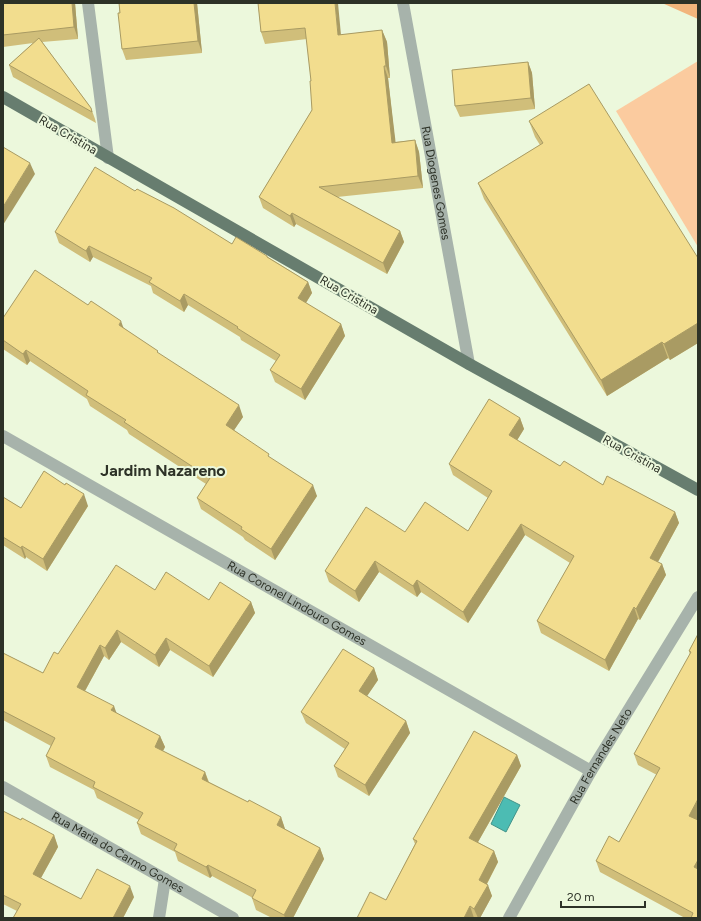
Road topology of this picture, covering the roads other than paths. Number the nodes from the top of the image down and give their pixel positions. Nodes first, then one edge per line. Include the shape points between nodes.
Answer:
1 (88, 3) edge
2 (402, 3) edge
3 (3, 97) edge
4 (108, 158) junction
5 (469, 364) junction
6 (3, 436) edge
7 (698, 490) edge
8 (698, 598) edge
9 (592, 771) junction
10 (3, 787) edge
11 (165, 879) junction
12 (159, 918) edge
13 (233, 918) edge
14 (508, 918) edge

1 - 4 street
2 - 5 street, Rua Diogenes Gomes
3 - 4 main road, Rua Cristina
4 - 5 main road, Rua Cristina
5 - 7 main road, Rua Cristina
6 - 9 street, Rua Coronel Lindouro Gomes
8 - 9 street, Rua Fernandes Neto
9 - 14 street, Rua Fernandes Neto
10 - 11 street, Rua Maria do Carmo Gomes
11 - 12 street
11 - 13 street, Rua Maria do Carmo Gomes

